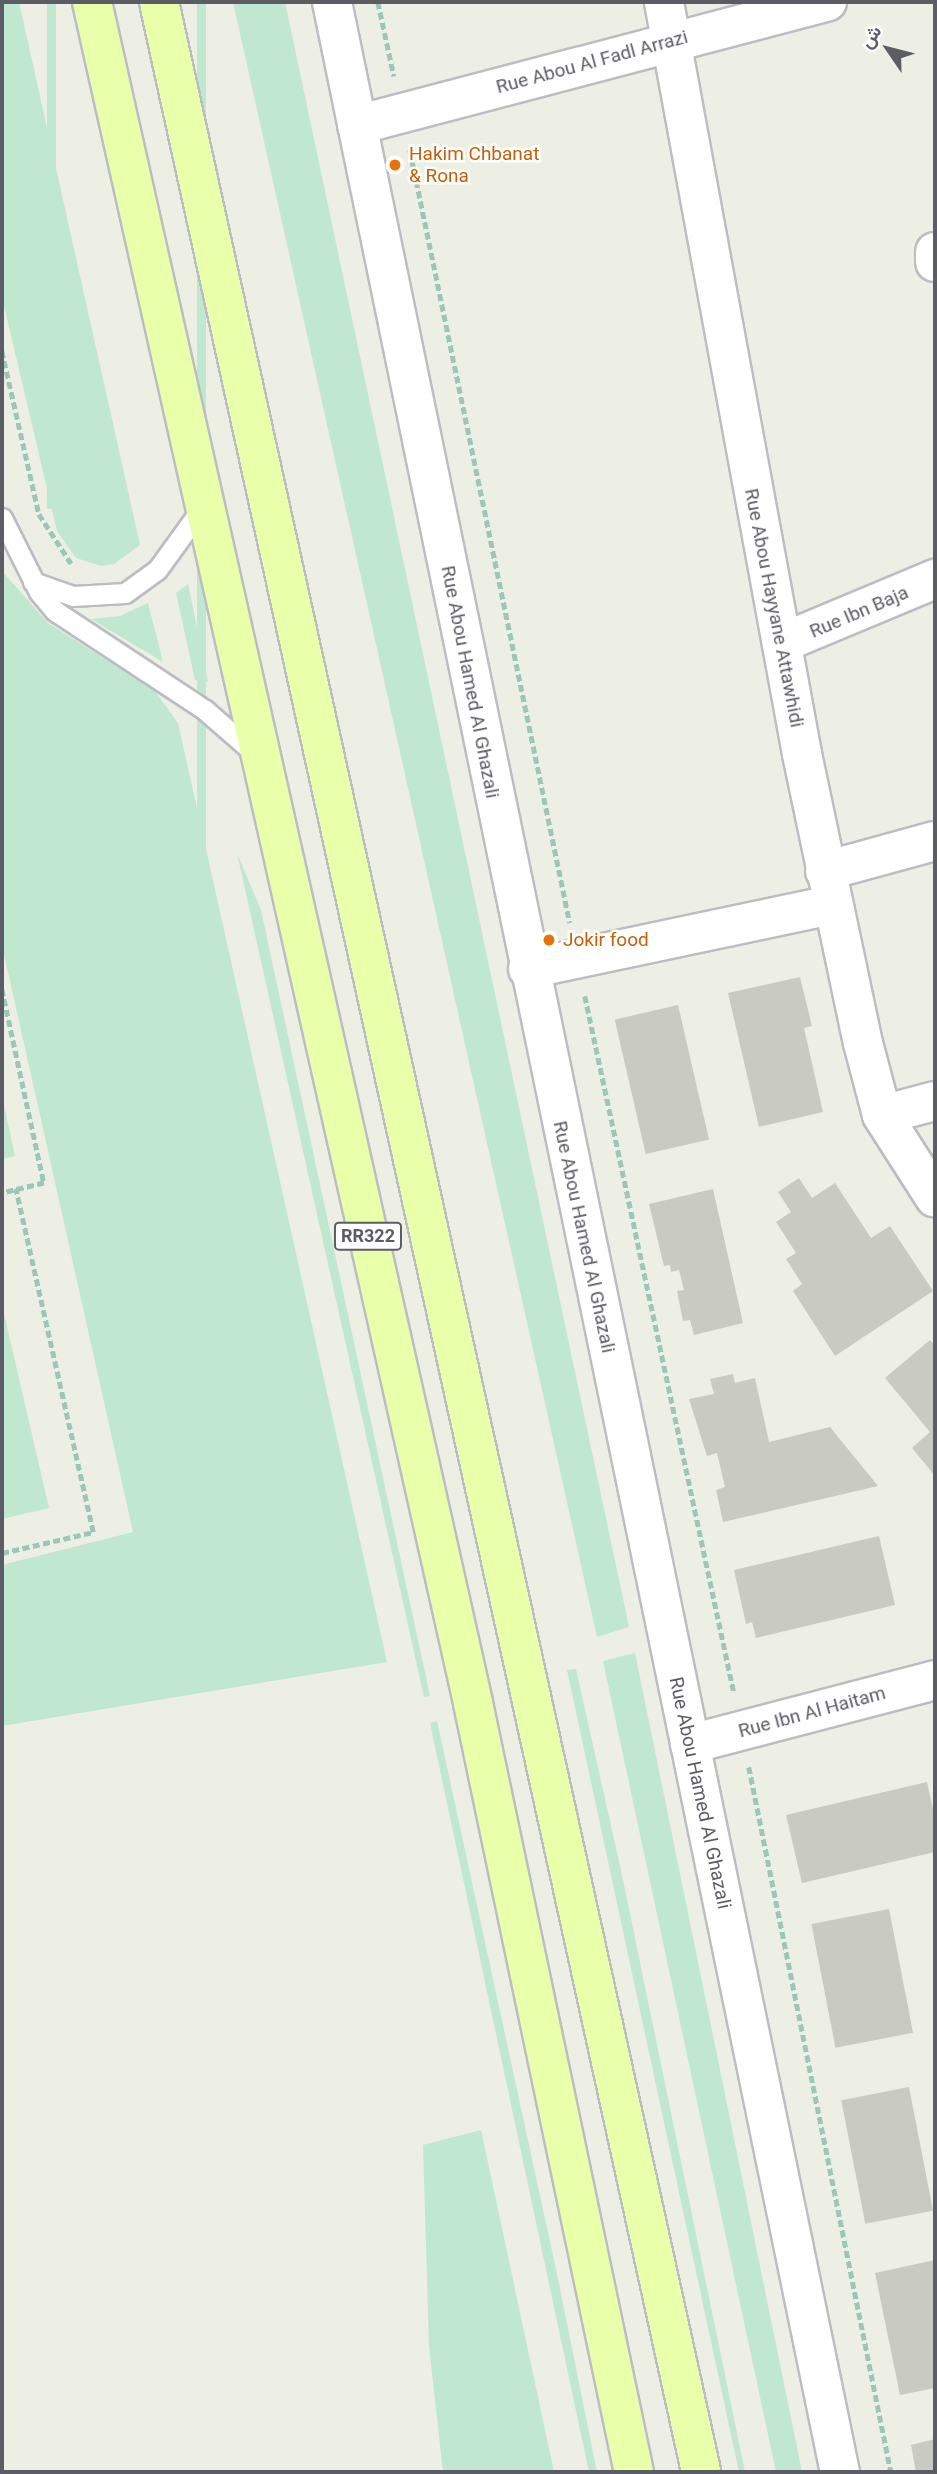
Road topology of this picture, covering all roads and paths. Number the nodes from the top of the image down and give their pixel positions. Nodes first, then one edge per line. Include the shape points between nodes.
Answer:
1 (92, 2) edge
2 (159, 2) edge
3 (332, 2) edge
4 (378, 2) edge
5 (664, 2) edge
6 (827, 2) edge
7 (675, 40) junction
8 (402, 113) junction
9 (357, 125) junction
10 (935, 252) edge
11 (935, 262) edge
12 (2, 351) edge
13 (205, 504) junction
14 (2, 518) edge
15 (80, 570) dead end
16 (935, 579) edge
17 (33, 582) junction
18 (782, 643) junction
19 (261, 760) junction
20 (935, 841) edge
21 (829, 888) junction
22 (577, 958) junction
23 (528, 969) junction
24 (2, 989) edge
25 (935, 1101) edge
26 (882, 1115) junction
27 (16, 1189) junction
28 (2, 1193) edge
29 (935, 1198) edge
30 (2, 1553) edge
31 (935, 1680) edge
32 (741, 1730) junction
33 (690, 1744) junction
34 (634, 2472) edge
35 (701, 2472) edge
36 (840, 2472) edge
37 (891, 2472) edge

1 - 13 main road, RR322
2 - 35 main road, RR322
3 - 9 street, Rue Abou Hamed Al Ghazali
4 - 8 path
5 - 7 street, Rue Abou Hayyane Attawhidi
6 - 7 street, Rue Abou Al Fadl Arrazi
7 - 8 street, Rue Abou Al Fadl Arrazi
7 - 18 street, Rue Abou Hayyane Attawhidi via 687,130
8 - 9 street, Rue Abou Al Fadl Arrazi
8 - 22 path
9 - 23 street, Rue Abou Hamed Al Ghazali
10 - 11 street
12 - 15 path via 39,514 59,550
13 - 17 lane via 158,570 125,593 82,597
13 - 19 main road, RR322
14 - 17 lane
16 - 18 street, Rue Ibn Baja
17 - 19 lane via 55,611 215,718
18 - 21 street, Rue Abou Hayyane Attawhidi
19 - 34 main road, RR322 via 473,1703
20 - 21 street
21 - 22 street
21 - 26 street, Rue Abou Hayyane Attawhidi
22 - 23 street
22 - 32 path
23 - 33 street, Rue Abou Hamed Al Ghazali
24 - 27 path via 44,1183
25 - 26 street
26 - 29 street, Rue Abou Hayyane Attawhidi
27 - 28 path
27 - 30 path via 93,1532
31 - 32 street, Rue Ibn Al Haitam
32 - 33 street, Rue Ibn Al Haitam
32 - 37 path
33 - 36 street, Rue Abou Hamed Al Ghazali

